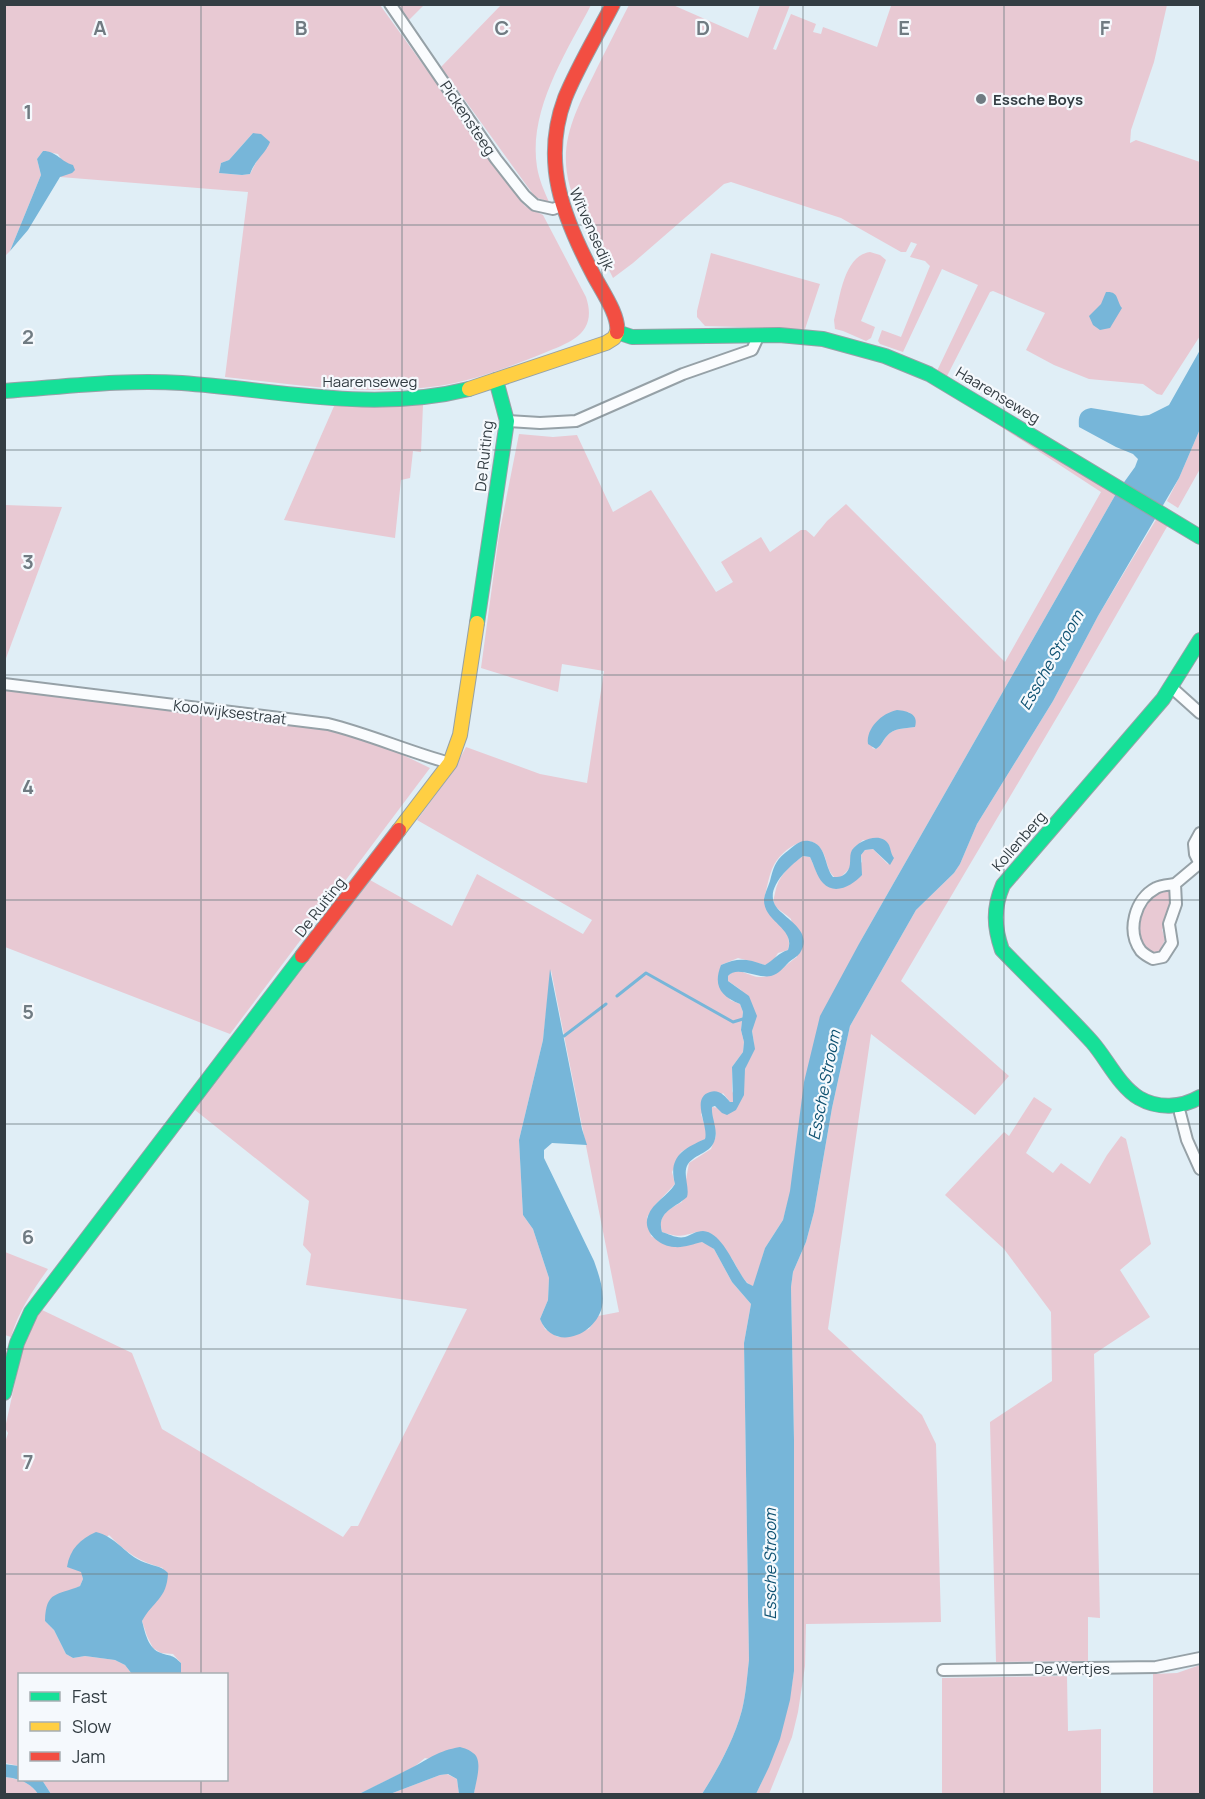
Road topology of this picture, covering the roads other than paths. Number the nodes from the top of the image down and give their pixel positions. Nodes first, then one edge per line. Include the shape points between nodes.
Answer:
1 (390, 4) edge
2 (613, 4) edge
3 (561, 206) junction
4 (617, 332) junction
5 (759, 335) junction
6 (496, 381) junction
7 (4, 391) edge
8 (507, 421) junction
9 (1200, 537) edge
10 (1200, 640) edge
11 (4, 684) edge
12 (1171, 687) junction
13 (1200, 713) edge
14 (450, 763) junction
15 (1200, 833) edge
16 (1200, 863) edge
17 (1175, 884) junction
18 (1200, 1097) edge
19 (1180, 1113) dead end
20 (1200, 1169) edge
21 (4, 1394) edge
22 (1200, 1658) edge
23 (943, 1670) dead end

1 - 3 street, Pickensteeg via 525,196 536,205 553,209
2 - 3 street, Witvensedijk via 566,99 556,128 554,167
3 - 4 street, Witvensedijk via 614,314
4 - 5 street, Haarenseweg via 632,337
4 - 6 street, Haarenseweg via 606,343
5 - 8 street via 753,350 683,374 585,418 563,423
5 - 9 street, Haarenseweg via 823,339 903,363 956,389
6 - 7 street, Haarenseweg via 432,397 385,401 338,400 166,382
6 - 8 street, De Ruiting
8 - 14 street, De Ruiting via 460,735
10 - 12 street, Kollenberg
11 - 14 street, Koolwijksestraat via 328,724
12 - 13 street
12 - 18 street, Kollenberg via 1003,885 993,912 1002,950 1104,1057 1123,1084 1152,1104 1188,1104
14 - 21 street, De Ruiting via 31,1312 17,1343
15 - 16 street via 1194,844
16 - 17 street
17 - 17 street via 1155,888 1138,907 1136,939 1142,951 1153,959 1163,957 1172,943 1168,924 1176,904
19 - 20 street
22 - 23 street, De Wertjes via 1156,1667

